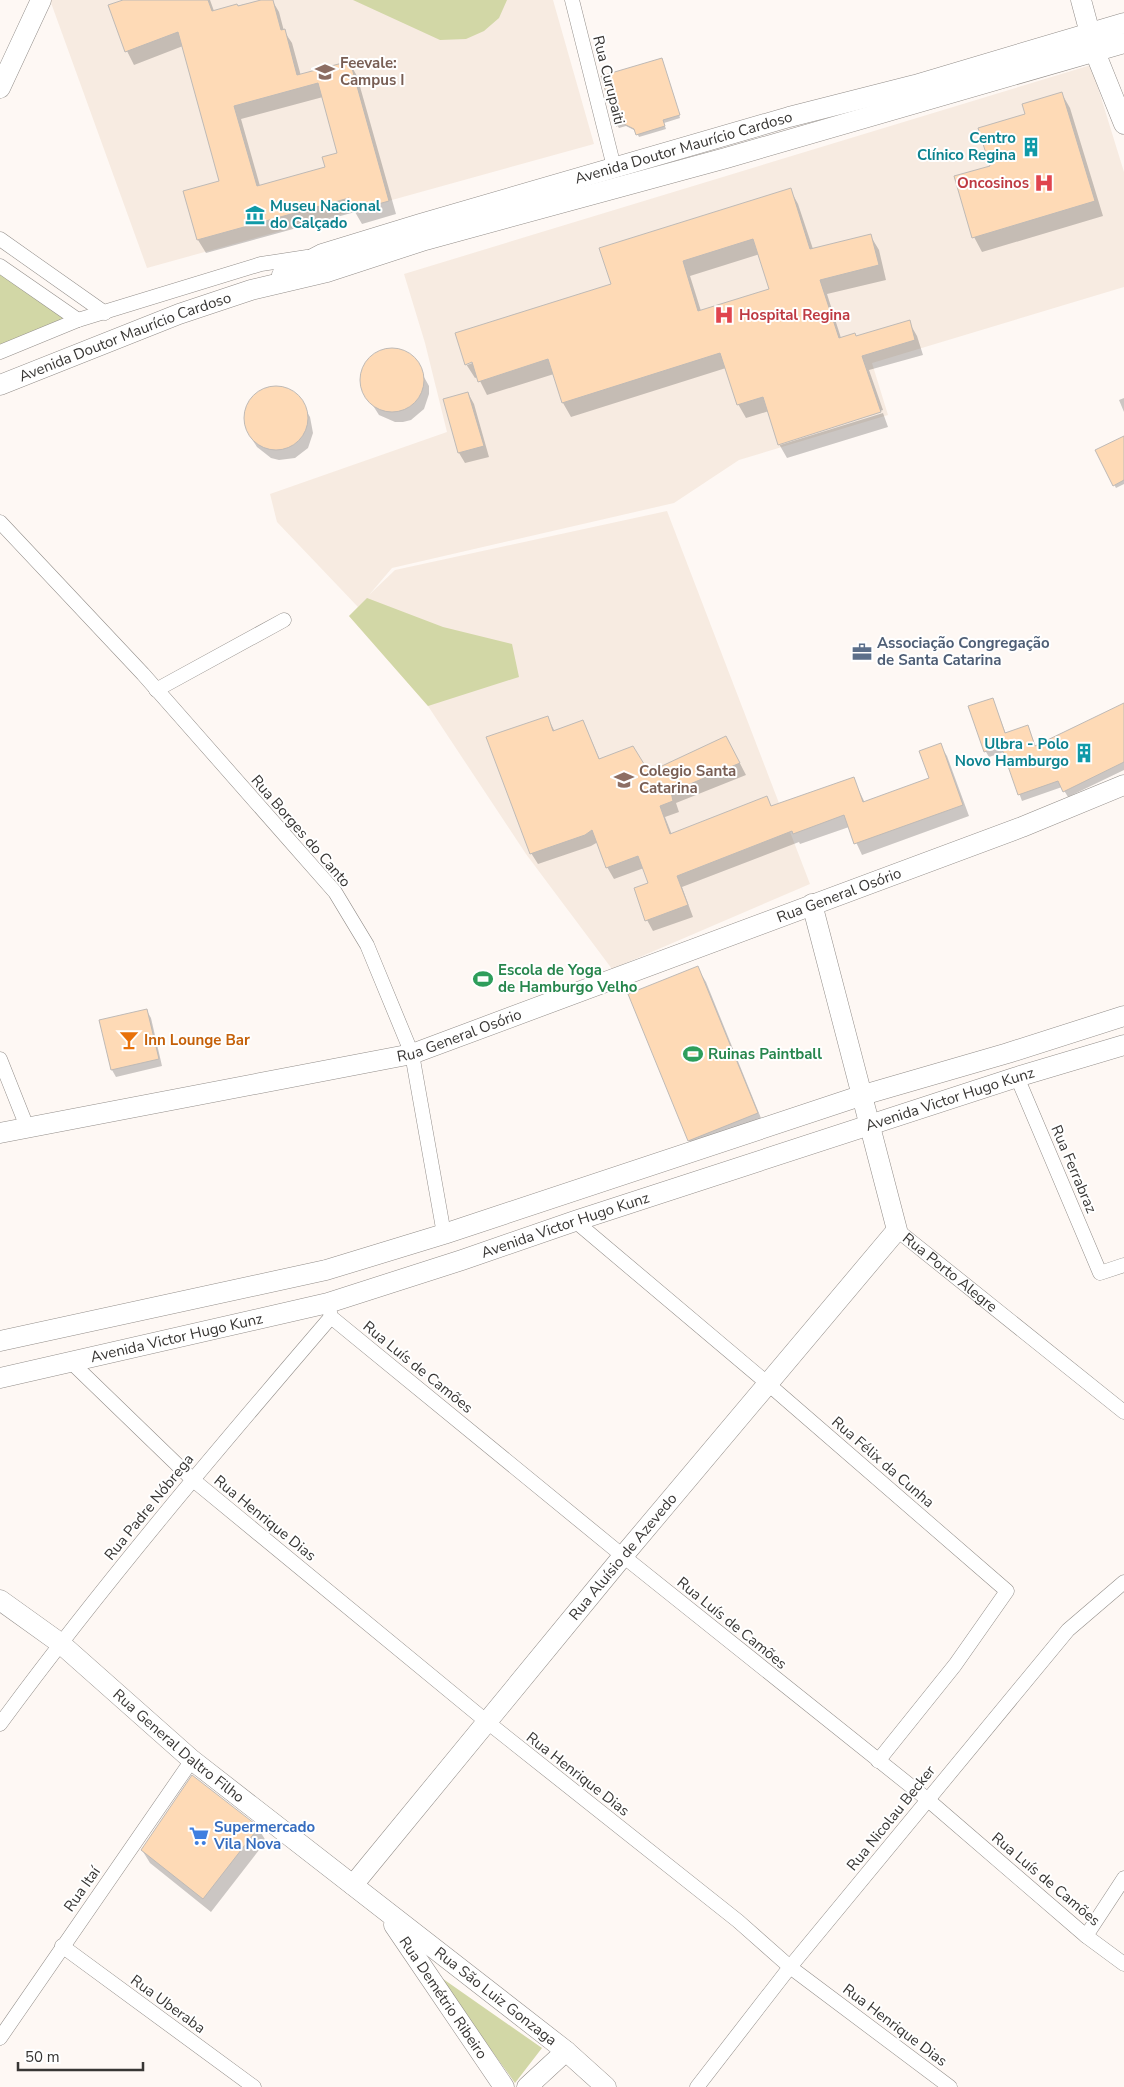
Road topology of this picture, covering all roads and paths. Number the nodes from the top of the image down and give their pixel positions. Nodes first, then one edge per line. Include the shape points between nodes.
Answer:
1 (41, 0) edge
2 (572, 0) edge
3 (1081, 0) edge
4 (1124, 23) edge
5 (1092, 43) junction
6 (1124, 43) edge
7 (0, 88) edge
8 (917, 93) junction
9 (789, 117) junction
10 (1124, 124) edge
11 (795, 137) junction
12 (720, 138) junction
13 (726, 158) junction
14 (638, 161) junction
15 (614, 167) junction
16 (644, 180) junction
17 (423, 232) junction
18 (0, 239) edge
19 (322, 254) junction
20 (0, 266) edge
21 (251, 290) junction
22 (105, 313) junction
23 (78, 320) junction
24 (0, 352) edge
25 (0, 385) edge
26 (0, 522) edge
27 (284, 620) dead end
28 (156, 690) junction
29 (1124, 785) edge
30 (812, 904) junction
31 (1124, 1016) edge
32 (1124, 1045) edge
33 (412, 1054) junction
34 (0, 1060) edge
35 (1017, 1077) junction
36 (863, 1095) junction
37 (870, 1126) junction
38 (27, 1127) junction
39 (0, 1133) edge
40 (576, 1221) junction
41 (897, 1230) junction
42 (444, 1234) junction
43 (1124, 1265) edge
44 (329, 1310) junction
45 (0, 1341) edge
46 (71, 1362) junction
47 (0, 1378) edge
48 (767, 1383) junction
49 (1124, 1412) edge
50 (192, 1479) junction
51 (623, 1556) junction
52 (1124, 1582) edge
53 (0, 1600) edge
54 (60, 1643) junction
55 (486, 1721) junction
56 (0, 1724) edge
57 (192, 1760) junction
58 (878, 1761) junction
59 (927, 1799) junction
60 (1124, 1878) edge
61 (353, 1886) junction
62 (383, 1909) junction
63 (1086, 1936) junction
64 (62, 1946) junction
65 (1124, 1964) edge
66 (790, 1967) junction
67 (0, 2038) edge
68 (566, 2051) junction
69 (254, 2087) edge
70 (504, 2087) edge
71 (527, 2087) edge
72 (606, 2087) edge
73 (697, 2087) edge
74 (950, 2087) edge

1 - 7 main road
2 - 15 street, Rua Curupaiti
3 - 5 main road
4 - 5 main road, Avenida Doutor Maurício Cardoso
5 - 6 main road, Avenida Doutor Maurício Cardoso
5 - 8 main road, Avenida Doutor Maurício Cardoso
5 - 10 main road
8 - 9 main road, Avenida Doutor Maurício Cardoso
8 - 11 main road, Avenida Doutor Maurício Cardoso
9 - 11 main road
9 - 12 main road, Avenida Doutor Maurício Cardoso
11 - 13 main road, Avenida Doutor Maurício Cardoso
12 - 13 main road
12 - 14 main road, Avenida Doutor Maurício Cardoso
13 - 16 main road, Avenida Doutor Maurício Cardoso
14 - 15 main road, Avenida Doutor Maurício Cardoso
14 - 16 main road
15 - 17 main road, Avenida Doutor Maurício Cardoso
16 - 17 main road, Avenida Doutor Maurício Cardoso
17 - 19 main road, Avenida Doutor Maurício Cardoso
17 - 21 main road, Avenida Doutor Maurício Cardoso via 327,272
18 - 22 street
19 - 21 main road, Avenida Doutor Maurício Cardoso
19 - 22 street via 261,264
20 - 23 street
21 - 25 main road, Avenida Doutor Maurício Cardoso via 179,314
22 - 23 street
23 - 24 street
26 - 28 street, Rua Borges do Canto
27 - 28 street
28 - 33 street, Rua Borges do Canto via 335,892 367,945
29 - 30 main road, Rua General Osório via 1022,828
30 - 33 main road, Rua General Osório
30 - 36 main road, Rua Porto Alegre
31 - 36 main road, Avenida Victor Hugo Kunz
32 - 35 main road, Avenida Victor Hugo Kunz
33 - 38 main road, Rua General Osório
33 - 42 street, Rua Borges do Canto
34 - 38 street
35 - 37 main road, Avenida Victor Hugo Kunz
35 - 43 street, Rua Ferrabraz via 1100,1273
36 - 37 main road, Rua Porto Alegre
36 - 42 main road, Avenida Victor Hugo Kunz
37 - 40 main road, Avenida Victor Hugo Kunz
37 - 41 main road, Rua Porto Alegre
38 - 39 main road, Rua General Osório
40 - 44 main road, Avenida Victor Hugo Kunz
40 - 48 street, Rua Félix da Cunha
41 - 48 main road, Rua Aluísio de Azevedo
41 - 49 street, Rua Porto Alegre
42 - 45 main road, Avenida Victor Hugo Kunz via 326,1270
44 - 46 main road, Avenida Victor Hugo Kunz
44 - 50 street, Rua Padre Nóbrega
44 - 51 street, Rua Luís de Camões
46 - 47 main road, Avenida Victor Hugo Kunz
46 - 50 street, Rua Henrique Dias
48 - 51 main road, Rua Aluísio de Azevedo
48 - 58 street, Rua Félix da Cunha via 1007,1591 955,1665
50 - 54 street, Rua Padre Nóbrega
50 - 55 street, Rua Henrique Dias
51 - 55 main road, Rua Aluísio de Azevedo
51 - 58 street, Rua Luís de Camões
52 - 59 street, Rua Nicolau Becker via 1068,1630
53 - 54 main road, Rua General Daltro Filho
54 - 56 street, Rua Padre Nóbrega
54 - 57 main road, Rua General Daltro Filho
55 - 61 main road, Rua Aluísio de Azevedo
55 - 66 street, Rua Henrique Dias
57 - 61 main road, Rua General Daltro Filho
57 - 64 street, Rua Itaí
58 - 59 street, Rua Luís de Camões
59 - 63 street, Rua Luís de Camões
59 - 66 street, Rua Nicolau Becker
60 - 63 street
61 - 62 main road, Rua General Daltro Filho
62 - 68 main road, Rua São Luiz Gonzaga
62 - 70 main road, Rua Demétrio Ribeiro
63 - 65 street, Rua Luís de Camões
64 - 67 street, Rua Itaí
64 - 69 street, Rua Uberaba
66 - 73 street, Rua Nicolau Becker
66 - 74 street, Rua Henrique Dias
68 - 71 main road
68 - 72 main road, Rua São Luiz Gonzaga

